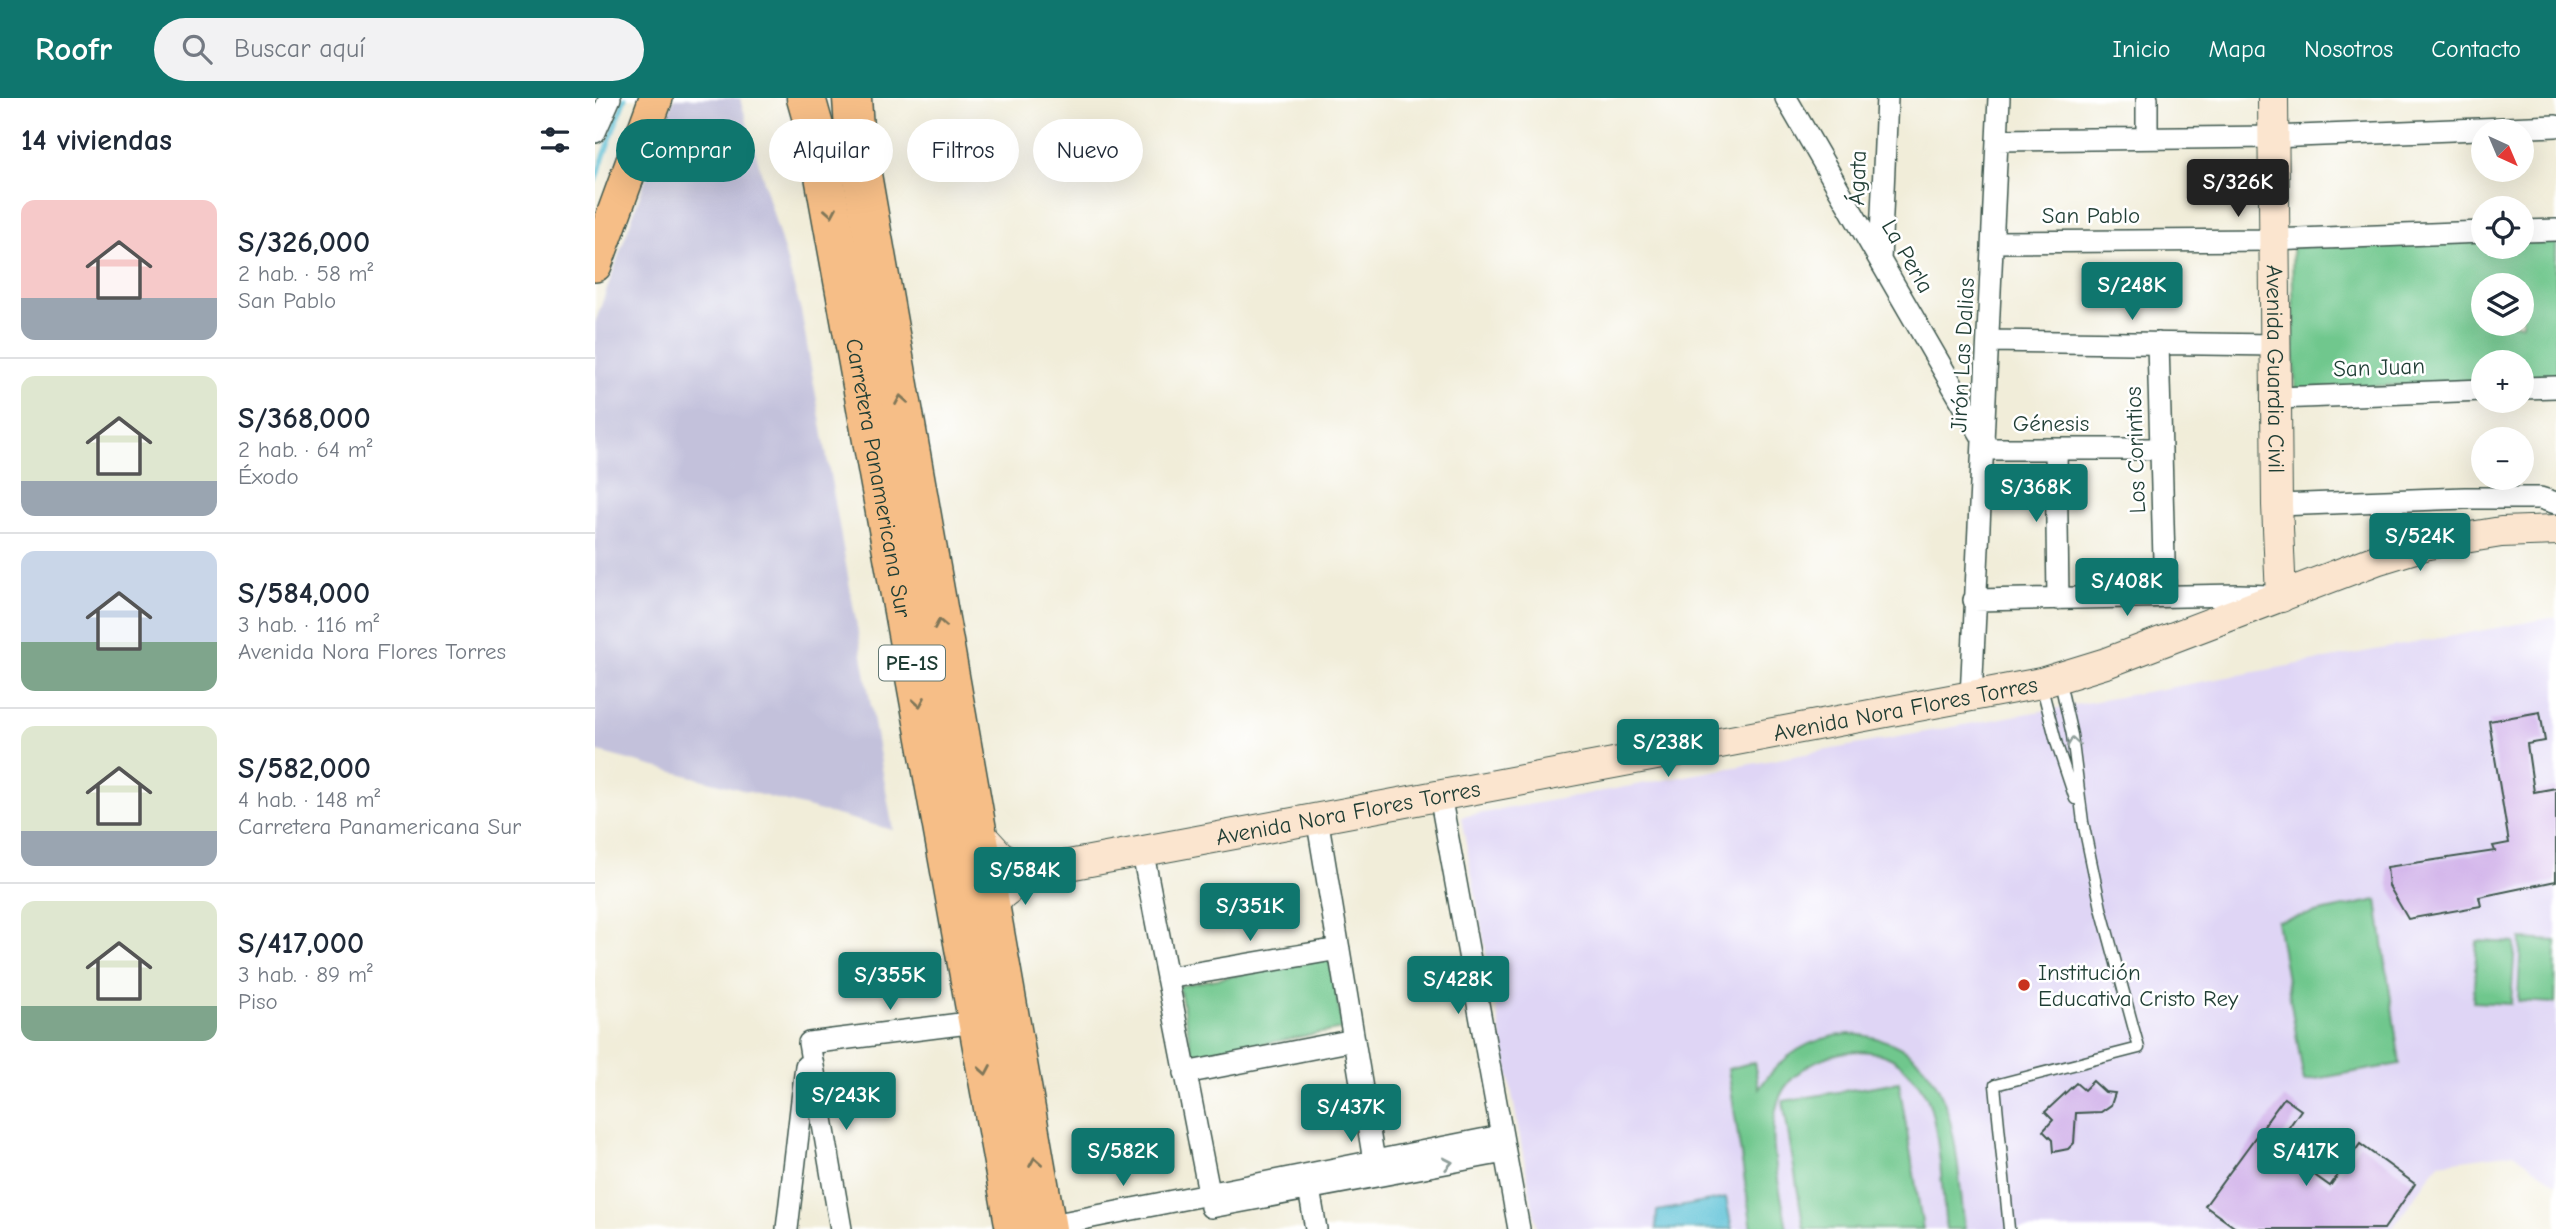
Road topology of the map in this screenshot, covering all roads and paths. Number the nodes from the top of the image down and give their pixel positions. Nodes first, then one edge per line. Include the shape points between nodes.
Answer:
1 (610, 98) edge
2 (656, 98) edge
3 (806, 98) edge
4 (852, 98) edge
5 (1786, 98) edge
6 (1887, 98) edge
7 (1999, 98) edge
8 (2147, 98) edge
9 (2273, 98) edge
10 (2556, 126) edge
11 (595, 132) edge
12 (2147, 137) junction
13 (2273, 137) junction
14 (1997, 140) junction
15 (2556, 230) edge
16 (2534, 231) edge
17 (2471, 232) edge
18 (2274, 240) junction
19 (1993, 242) junction
20 (1880, 260) junction
21 (595, 265) edge
22 (1989, 341) junction
23 (2158, 344) junction
24 (2276, 345) junction
25 (2556, 387) edge
26 (2534, 388) edge
27 (2471, 390) edge
28 (2276, 398) junction
29 (1984, 445) junction
30 (2056, 449) junction
31 (2161, 449) junction
32 (2556, 503) edge
33 (2277, 505) junction
34 (2556, 530) edge
35 (2165, 596) junction
36 (2280, 597) junction
37 (2058, 599) junction
38 (1974, 600) junction
39 (2050, 681) junction
40 (1971, 698) junction
41 (947, 765) junction
42 (1440, 795) junction
43 (1317, 817) junction
44 (2083, 822) junction
45 (976, 830) junction
46 (1142, 849) junction
47 (1031, 872) junction
48 (989, 908) junction
49 (1339, 949) junction
50 (1167, 978) junction
51 (976, 1022) junction
52 (1354, 1040) junction
53 (809, 1043) junction
54 (1185, 1073) junction
55 (1503, 1144) junction
56 (1374, 1161) junction
57 (1309, 1189) junction
58 (1209, 1192) junction
59 (1036, 1228) edge
60 (787, 1229) edge
61 (841, 1229) edge
62 (1088, 1229) edge
63 (1317, 1229) edge
64 (1519, 1229) edge
65 (2009, 1229) edge

1 - 11 street
2 - 21 main road
3 -> 41 highway, Carretera Panamericana Sur / PE-1S
41 -> 4 highway, Carretera Panamericana Sur / PE-1S
5 - 20 street, La Perla
6 - 20 street, Ágata
7 - 14 street, Jirón Las Dalias
8 - 12 street
9 - 13 street, Avenida Guardia Civil
10 - 13 street
12 - 13 street
12 - 14 street
13 - 18 street, Avenida Guardia Civil
14 - 19 street, Jirón Las Dalias
15 - 16 street
17 - 18 street, San Pablo
18 - 19 street, San Pablo
18 - 24 street, Avenida Guardia Civil
19 - 22 street, Jirón Las Dalias
20 - 29 street, La Perla
22 - 23 street
22 - 29 street, Jirón Las Dalias
23 - 24 street
23 - 31 street, Los Corintios
24 - 28 street, Avenida Guardia Civil
25 - 26 street
27 - 28 street, San Juan
28 - 33 street, Avenida Guardia Civil
29 - 30 street, Génesis
29 - 38 street, Jirón Las Dalias
30 - 31 street, Génesis
30 - 37 street
31 - 35 street, Los Corintios
32 - 33 street via 2540,498 2465,498
33 - 36 street, Avenida Guardia Civil
34 - 36 street, Avenida Nora Flores Torres via 2501,532 2428,544
35 - 36 street
35 - 37 street
36 - 39 street, Avenida Nora Flores Torres
37 - 38 street
38 - 40 street, Jirón Las Dalias
39 - 40 street, Avenida Nora Flores Torres
39 - 44 lane via 2057,746
44 -> 39 lane via 2072,735
40 - 42 street, Avenida Nora Flores Torres
41 - 45 highway, Carretera Panamericana Sur / PE-1S
41 - 51 highway, Carretera Panamericana Sur / PE-1S
42 - 43 street, Avenida Nora Flores Torres
42 - 55 street
43 - 46 street, Avenida Nora Flores Torres
43 - 49 street
44 - 65 lane via 2139,1048 1995,1084
45 - 47 street via 1000,856
45 - 48 highway, Carretera Panamericana Sur / PE-1S
46 - 47 street, Avenida Nora Flores Torres
46 - 50 street
47 - 48 street, Avenida Nora Flores Torres
59 -> 48 highway, Carretera Panamericana Sur / PE-1S
49 - 50 street
49 - 52 street
50 - 54 street
51 - 53 street
51 -> 59 highway, Carretera Panamericana Sur / PE-1S
52 - 54 street
52 - 56 street
53 - 60 street
53 - 61 street
54 - 58 street
55 - 56 street
57 -> 55 street
55 - 64 street
56 - 58 street
57 - 62 street
57 - 63 street
58 - 59 street

